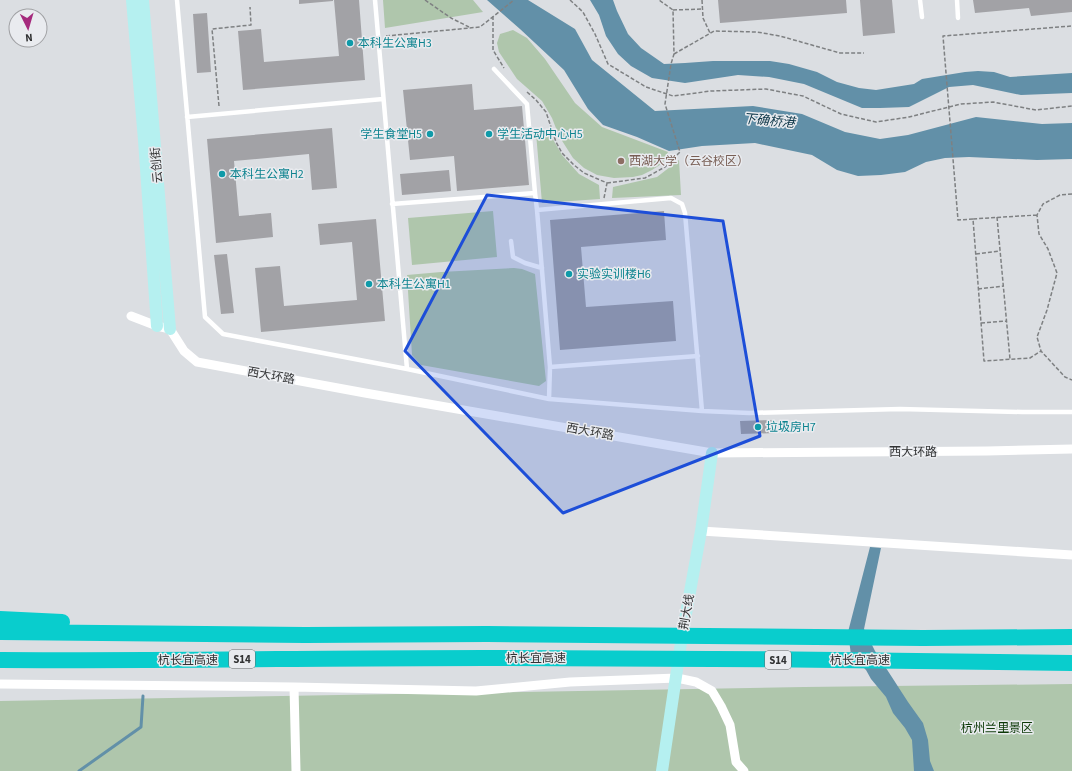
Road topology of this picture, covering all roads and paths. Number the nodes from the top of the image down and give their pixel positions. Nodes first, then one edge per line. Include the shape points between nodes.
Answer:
1 (132, 0) edge
2 (143, 0) edge
3 (178, 0) edge
4 (375, 0) edge
5 (424, 0) edge
6 (514, 0) edge
7 (570, 0) edge
8 (659, 0) edge
9 (702, 0) edge
10 (920, 0) edge
11 (957, 0) edge
12 (250, 6) dead end
13 (702, 9) junction
14 (673, 10) junction
15 (493, 16) junction
16 (922, 16) dead end
17 (958, 18) dead end
18 (1072, 26) edge
19 (470, 28) junction
20 (710, 33) junction
21 (378, 36) junction
22 (864, 53) dead end
23 (674, 54) junction
24 (494, 69) dead end
25 (505, 70) dead end
26 (524, 90) dead end
27 (383, 98) junction
28 (1072, 106) edge
29 (220, 114) junction
30 (187, 117) junction
31 (607, 183) junction
32 (535, 193) junction
33 (1072, 194) edge
34 (392, 204) junction
35 (603, 204) junction
36 (537, 210) junction
37 (1037, 215) junction
38 (998, 217) junction
39 (973, 219) junction
40 (511, 241) dead end
41 (1000, 251) junction
42 (976, 254) junction
43 (542, 268) junction
44 (1004, 286) junction
45 (978, 289) junction
46 (131, 316) dead end
47 (1006, 321) junction
48 (981, 323) junction
49 (157, 326) junction
50 (170, 329) junction
51 (1041, 351) junction
52 (698, 356) junction
53 (1010, 359) junction
54 (550, 367) junction
55 (407, 369) junction
56 (1072, 380) edge
57 (549, 399) junction
58 (702, 411) junction
59 (1072, 412) edge
60 (1072, 449) edge
61 (712, 453) junction
62 (702, 531) junction
63 (1072, 555) edge
64 (0, 619) edge
65 (0, 632) edge
66 (305, 635) junction
67 (1072, 637) edge
68 (0, 660) edge
69 (1072, 663) edge
70 (677, 678) junction
71 (0, 684) edge
72 (294, 687) junction
73 (296, 771) edge
74 (662, 771) edge
75 (744, 771) edge

1 - 49 main road, 云创街
2 - 50 main road, 云创街
3 - 30 lane
4 - 21 lane
5 - 19 path
6 - 15 path
7 - 28 path via 583,12 608,64 646,87 673,96 711,91 766,89 803,96 842,114 876,122 909,118 961,104 993,102 1036,110
8 - 14 path
9 - 13 path
10 - 16 lane
11 - 17 lane
12 - 29 path via 251,25 212,29
13 - 14 path
13 - 20 path
14 - 23 path
15 - 19 path via 480,27
15 - 25 path via 493,50
18 - 39 path via 943,36 958,220
19 - 21 path
20 - 22 path via 757,32 840,53
20 - 23 path
21 - 27 lane
23 - 31 path via 665,104 680,152 665,167 645,178
24 - 32 lane via 527,104
26 - 31 path via 546,112 562,153 584,173
27 - 29 lane
27 - 34 lane
29 - 30 lane
30 - 55 lane via 205,317 223,334
31 - 35 path
32 - 34 lane
32 - 36 lane
33 - 37 path via 1060,195 1042,204
34 - 55 lane
35 - 36 lane
35 - 52 lane via 671,198 682,204 685,213
36 - 43 lane
37 - 38 path
37 - 51 path via 1039,234 1057,273 1037,337
38 - 39 path
38 - 41 path
39 - 42 path
40 - 43 lane via 513,257
41 - 42 path
41 - 44 path
42 - 45 path
43 - 54 lane
44 - 45 path
44 - 47 path
45 - 48 path
46 - 49 street
47 - 48 path
47 - 53 path
48 - 53 path via 984,361
49 - 50 street
50 - 61 street, 西大环路 via 184,351 197,362
51 - 53 path via 1030,358
51 - 56 path via 1065,377
52 - 54 lane
52 - 58 lane
54 - 57 lane
55 - 57 lane
57 - 58 lane
58 - 59 lane via 749,413 900,409
60 - 61 street, 西大环路
61 - 62 main road, 荆大线
62 - 63 street
62 - 70 main road, 荆大线 via 682,636
64 - 66 highway
65 - 66 highway, 杭长宜高速 / S14
66 - 67 highway, 杭长宜高速 / S14
68 - 69 highway, 杭长宜高速 / S14 via 484,658
70 - 72 street via 570,682 476,691
70 - 74 main road, 荆大线
70 - 75 street via 696,682 712,691 730,725 736,762
71 - 72 street
72 - 73 street

